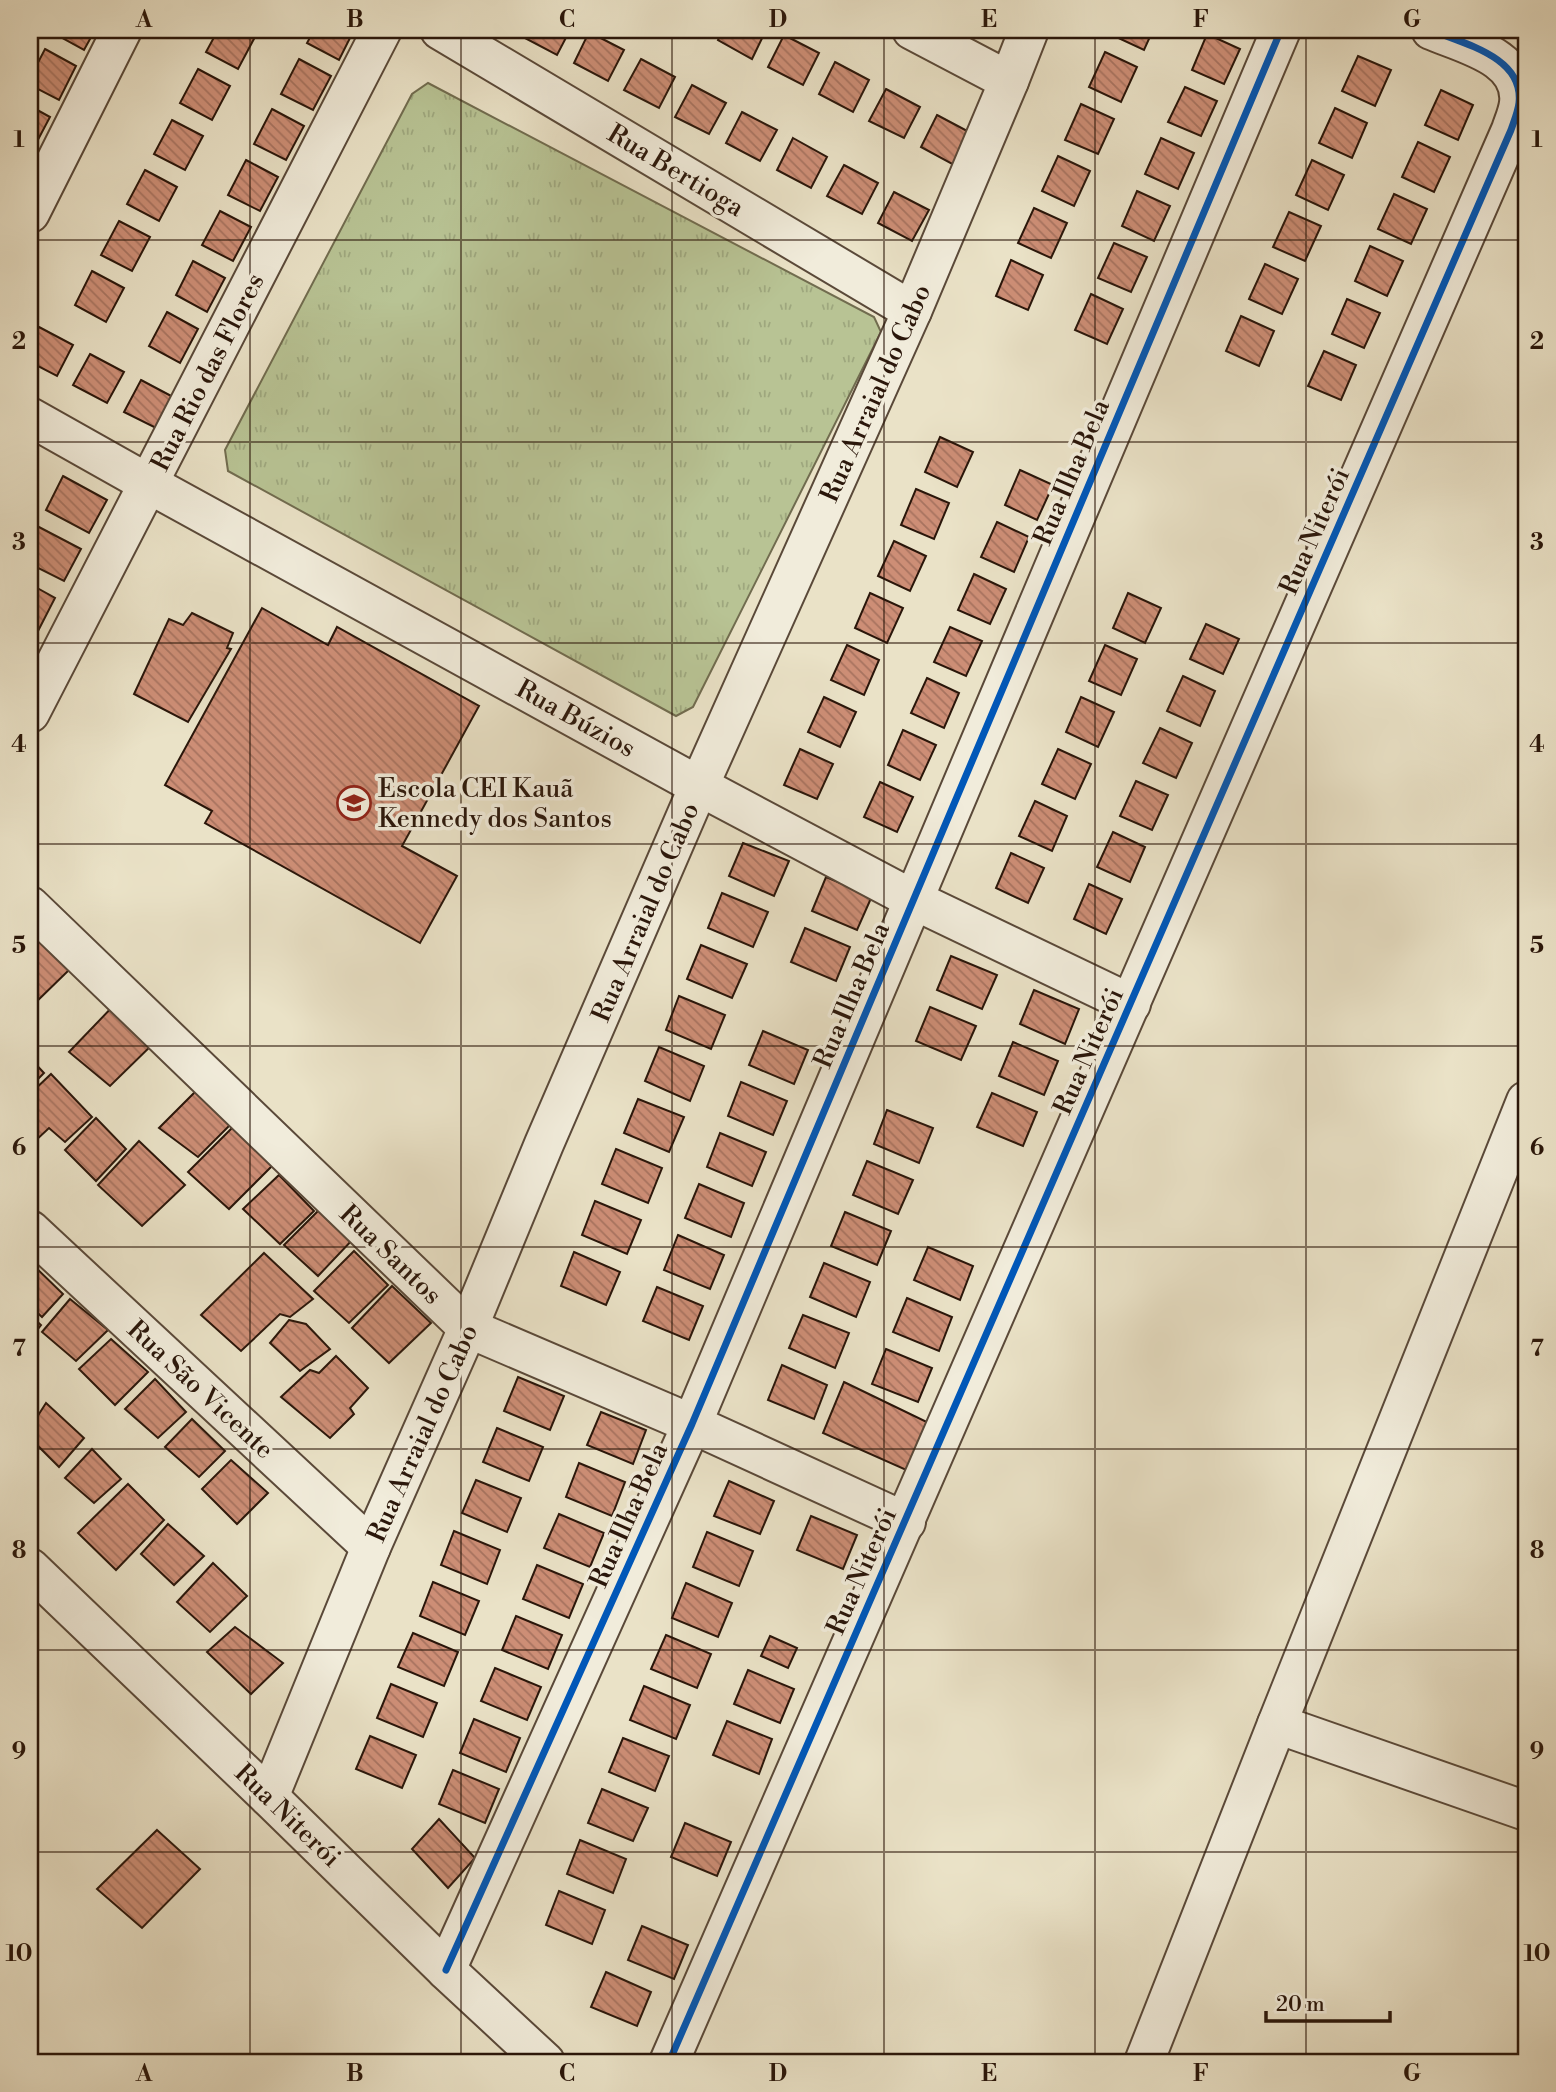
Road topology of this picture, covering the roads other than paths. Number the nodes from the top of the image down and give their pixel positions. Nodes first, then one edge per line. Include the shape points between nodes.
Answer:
1 (122, 30) edge
2 (382, 30) edge
3 (440, 30) edge
4 (912, 30) edge
5 (1029, 30) edge
6 (1281, 30) edge
7 (1432, 30) edge
8 (1009, 81) junction
9 (30, 212) edge
10 (912, 311) junction
11 (30, 417) edge
12 (149, 484) junction
13 (30, 713) edge
14 (699, 786) junction
15 (914, 900) junction
16 (30, 906) edge
17 (1131, 1004) junction
18 (1526, 1101) edge
19 (30, 1230) edge
20 (468, 1328) junction
21 (692, 1424) junction
22 (905, 1522) junction
23 (371, 1547) junction
24 (30, 1568) edge
25 (1277, 1724) junction
26 (269, 1797) junction
27 (1526, 1811) edge
28 (446, 1970) junction
29 (545, 2062) edge
30 (668, 2062) edge
31 (1144, 2062) edge

1 - 9 street
2 - 12 street, Rua Rio das Flores
3 - 10 street, Rua Bertioga
4 - 8 street
5 - 8 street, Rua Arraial do Cabo
6 - 15 street, Rua Ilha Bela
7 - 17 street, Rua Niterói via 1496,58 1515,76 1519,102 1511,130
8 - 10 street, Rua Arraial do Cabo
10 - 14 street, Rua Arraial do Cabo
11 - 12 street, Rua Búzios
12 - 13 street, Rua Rio das Flores
12 - 14 street, Rua Búzios
14 - 15 street, Rua Búzios
14 - 20 street, Rua Arraial do Cabo
15 - 17 street, Rua Búzios
15 - 21 street, Rua Ilha Bela
16 - 20 street, Rua Santos
17 - 22 street, Rua Niterói
18 - 25 street
19 - 23 street, Rua São Vicente
20 - 21 street, Rua Santos
20 - 23 street, Rua Arraial do Cabo
21 - 22 street, Rua Santos
21 - 28 street, Rua Ilha Bela
22 - 30 street, Rua Niterói
23 - 26 street, Rua Arraial do Cabo
24 - 26 street, Rua Niterói
25 - 27 street
25 - 31 street
26 - 28 street, Rua Niterói
28 - 29 street, Rua Niterói

